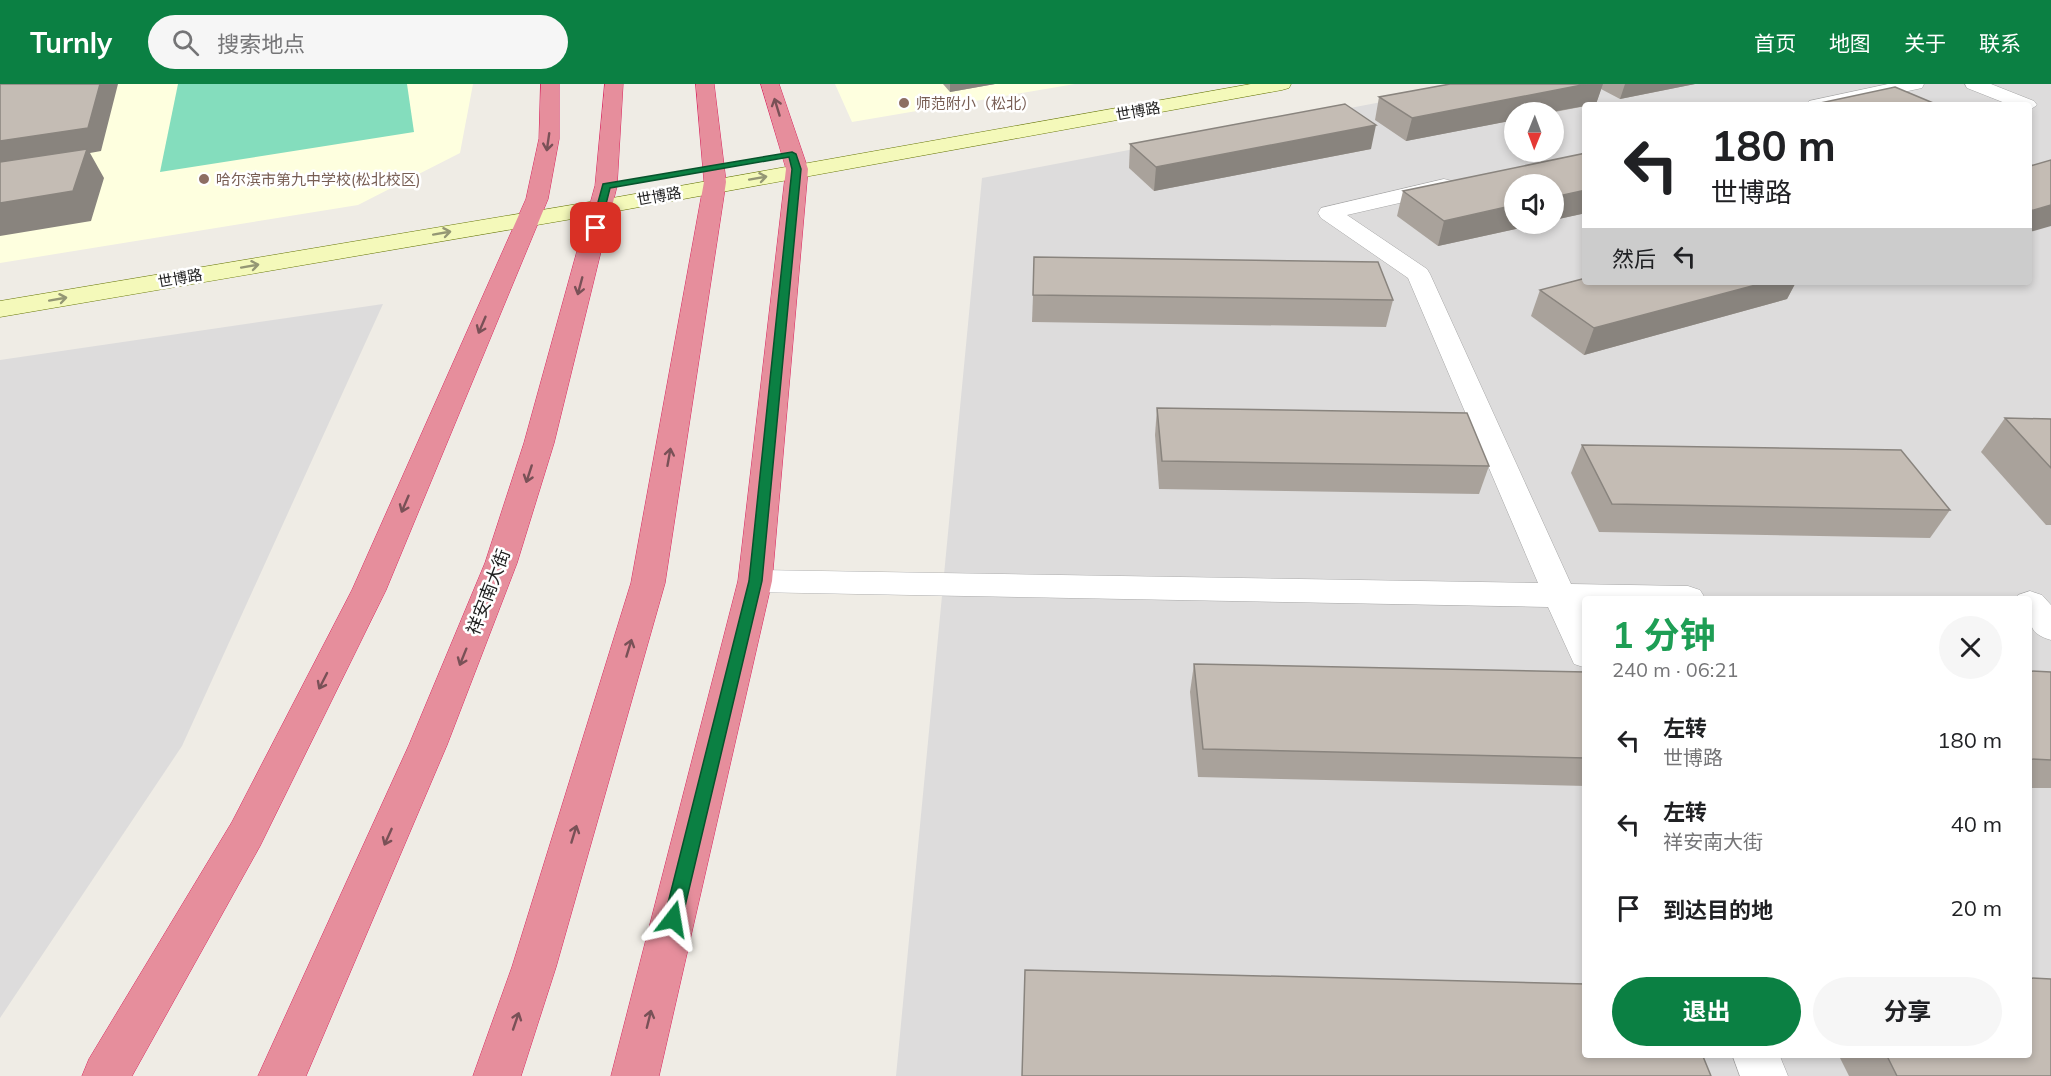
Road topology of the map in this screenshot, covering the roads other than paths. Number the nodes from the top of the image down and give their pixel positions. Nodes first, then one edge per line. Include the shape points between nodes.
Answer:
1 (550, 84) edge
2 (614, 84) edge
3 (705, 84) edge
4 (770, 84) edge
5 (1203, 84) edge
6 (1282, 84) edge
7 (1915, 84) edge
8 (1974, 84) edge
9 (1830, 102) edge
10 (2019, 102) edge
11 (794, 163) junction
12 (714, 177) junction
13 (1465, 181) edge
14 (604, 196) junction
15 (532, 208) junction
16 (0, 290) edge
17 (0, 309) edge
18 (755, 581) junction
19 (1561, 597) junction
20 (1582, 597) edge
21 (2032, 603) edge
22 (2051, 603) edge
23 (2032, 605) edge
24 (2051, 628) edge
25 (1582, 646) edge
26 (1757, 1058) edge
27 (106, 1076) edge
28 (282, 1076) edge
29 (497, 1076) edge
30 (635, 1076) edge
31 (1764, 1076) edge

1 -> 15 highway via 549,139
2 - 14 highway, 祥安南大街
3 - 12 highway
11 -> 4 highway
5 - 11 main road, 世博路
6 - 11 main road, 世博路
7 - 9 street
8 - 10 street
11 - 12 main road, 世博路
11 - 18 highway
12 - 14 main road, 世博路
29 -> 12 highway via 534,967 648,583
13 - 19 street via 1329,213 1418,274
14 - 15 main road, 世博路
14 -> 28 highway, 祥安南大街 via 539,443 501,563 428,745
15 - 16 main road, 世博路
17 -> 15 main road, 世博路
15 -> 27 highway via 369,590 246,834
18 - 19 street
30 -> 18 highway
19 - 20 street
19 - 25 street
21 - 22 street
23 - 24 street
26 - 31 street

